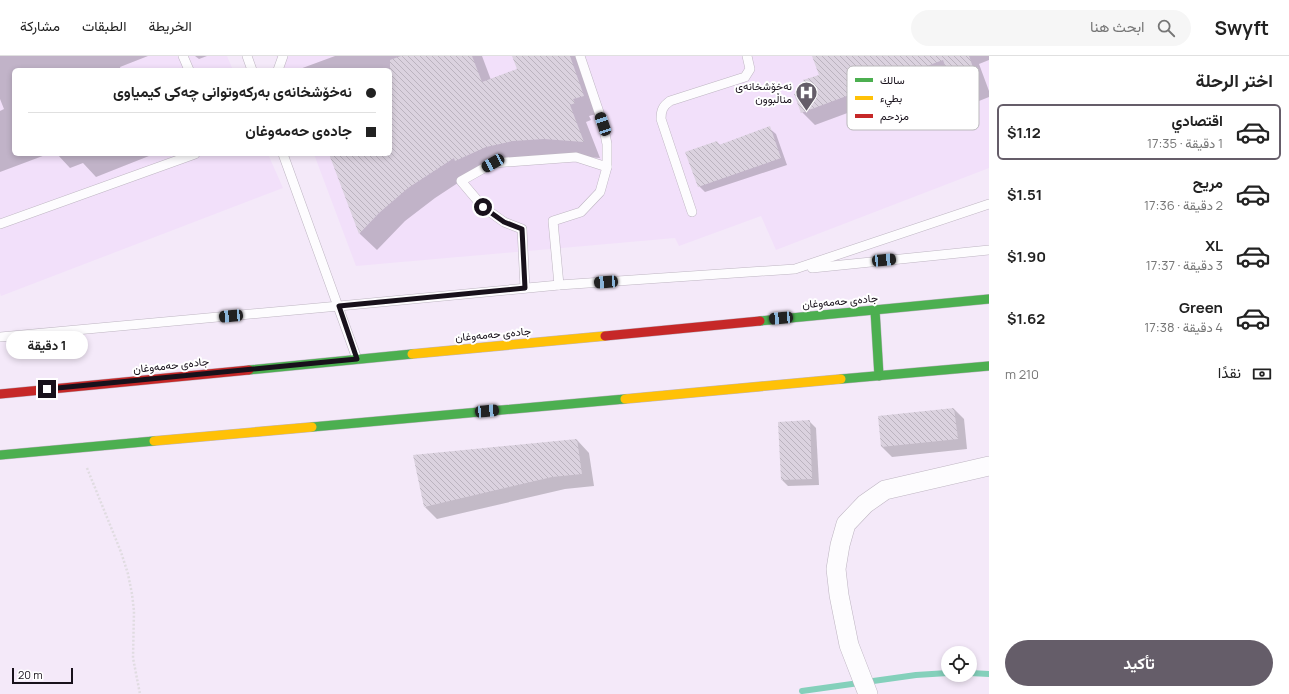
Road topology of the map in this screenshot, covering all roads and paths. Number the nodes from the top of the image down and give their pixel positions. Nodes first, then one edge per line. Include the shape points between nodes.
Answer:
1 (183, 56) edge
2 (247, 56) edge
3 (283, 56) edge
4 (580, 56) edge
5 (747, 56) edge
6 (187, 68) edge
7 (251, 68) edge
8 (279, 68) edge
9 (190, 156) edge
10 (284, 156) edge
11 (607, 167) junction
12 (989, 204) edge
13 (692, 212) dead end
14 (0, 224) edge
15 (989, 250) edge
16 (795, 269) junction
17 (559, 284) junction
18 (525, 288) junction
19 (989, 299) edge
20 (339, 306) junction
21 (875, 310) junction
22 (0, 337) edge
23 (357, 359) junction
24 (989, 366) edge
25 (879, 376) junction
26 (0, 394) edge
27 (79, 448) junction
28 (0, 456) edge
29 (989, 466) edge
30 (140, 694) edge
31 (868, 694) edge

1 - 6 lane
2 - 7 lane
3 - 8 lane
4 - 11 lane via 603,124 607,144
5 - 13 lane via 750,69 745,77 670,101 661,111 661,119
9 - 14 lane
10 - 20 lane
11 - 17 lane via 600,192 581,212 553,221
11 - 18 lane via 576,157 493,163 461,181 483,207 504,222 522,229
12 - 16 lane
15 - 16 lane
16 - 17 lane
17 - 18 lane
18 - 20 lane
19 - 21 main road, جادەی حەمەوغان
20 - 22 lane
20 - 23 lane
21 - 23 main road, جادەی حەمەوغان
21 - 25 main road
23 - 26 main road, جادەی حەمەوغان
24 - 25 main road
25 - 27 main road
27 - 28 main road
27 - 30 path via 128,574 134,611 133,658
29 - 31 street via 885,490 865,504 846,524 836,569 839,595 849,645

